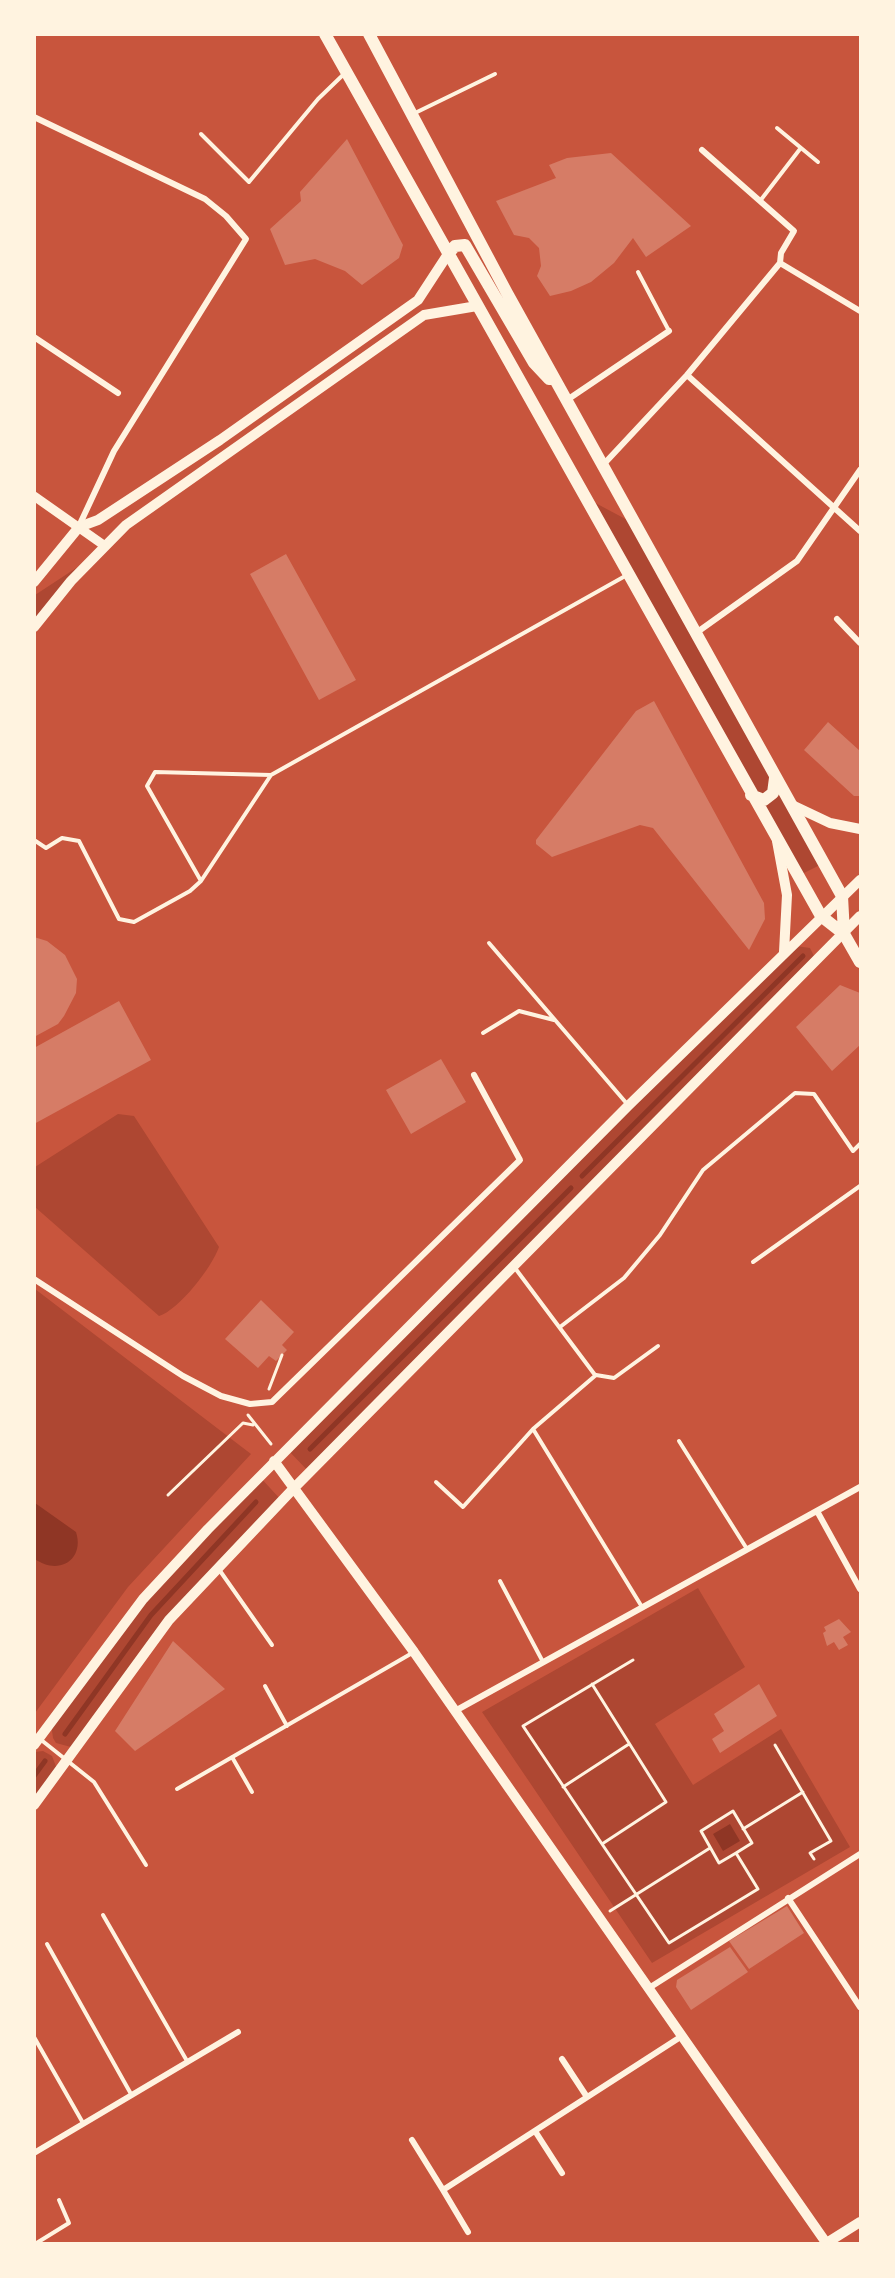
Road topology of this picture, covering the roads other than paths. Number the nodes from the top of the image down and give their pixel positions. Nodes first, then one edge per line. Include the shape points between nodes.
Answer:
1 (318, 34) edge
2 (369, 34) edge
3 (327, 39) edge
4 (346, 72) junction
5 (495, 74) dead end
6 (411, 115) junction
7 (34, 117) edge
8 (777, 128) dead end
9 (201, 134) dead end
10 (801, 149) junction
11 (702, 150) dead end
12 (818, 162) dead end
13 (760, 201) junction
14 (448, 254) junction
15 (780, 263) junction
16 (638, 272) dead end
17 (477, 306) junction
18 (861, 310) edge
19 (669, 331) joint
20 (34, 337) edge
21 (687, 375) junction
22 (118, 393) dead end
23 (564, 397) junction
24 (603, 465) junction
25 (861, 470) edge
26 (34, 496) edge
27 (833, 508) junction
28 (79, 526) junction
29 (861, 531) edge
30 (105, 546) junction
31 (627, 575) junction
32 (34, 582) edge
33 (837, 619) dead end
34 (34, 627) edge
35 (696, 633) junction
36 (861, 643) edge
37 (271, 775) junction
38 (774, 777) junction
39 (752, 795) junction
40 (792, 805) junction
41 (861, 830) edge
42 (776, 838) junction
43 (34, 840) edge
44 (861, 880) edge
45 (201, 881) junction
46 (842, 896) junction
47 (821, 916) junction
48 (861, 916) edge
49 (844, 934) junction
50 (489, 943) dead end
51 (784, 952) junction
52 (861, 962) edge
53 (555, 1020) junction
54 (483, 1034) dead end
55 (474, 1075) dead end
56 (628, 1106) junction
57 (861, 1144) edge
58 (861, 1186) edge
59 (753, 1262) dead end
60 (515, 1267) junction
61 (34, 1279) edge
62 (560, 1327) junction
63 (658, 1346) dead end
64 (596, 1375) junction
65 (533, 1429) junction
66 (679, 1441) dead end
67 (274, 1461) junction
68 (436, 1482) dead end
69 (861, 1487) edge
70 (294, 1488) junction
71 (817, 1511) junction
72 (747, 1549) junction
73 (218, 1568) junction
74 (500, 1581) dead end
75 (861, 1589) edge
76 (642, 1607) junction
77 (272, 1645) dead end
78 (414, 1652) junction
79 (543, 1662) junction
80 (265, 1686) dead end
81 (455, 1711) junction
82 (287, 1726) junction
83 (37, 1742) edge
84 (232, 1757) junction
85 (68, 1760) junction
86 (177, 1789) dead end
87 (252, 1792) dead end
88 (34, 1805) edge
89 (861, 1854) edge
90 (146, 1865) dead end
91 (788, 1898) junction
92 (103, 1915) dead end
93 (47, 1944) dead end
94 (649, 1988) junction
95 (861, 2007) edge
96 (238, 2032) dead end
97 (683, 2036) junction
98 (34, 2037) edge
99 (562, 2059) dead end
100 (187, 2062) junction
101 (132, 2095) junction
102 (587, 2097) junction
103 (83, 2124) junction
104 (535, 2131) junction
105 (412, 2140) dead end
106 (34, 2153) edge
107 (562, 2173) dead end
108 (443, 2190) junction
109 (59, 2200) dead end
110 (861, 2222) edge
111 (468, 2232) dead end
112 (826, 2243) edge
113 (35, 2244) edge

1 - 3 lane
2 - 6 main road
3 - 4 main road
4 - 9 lane via 318,99 249,182
4 - 14 main road
5 - 6 lane
6 - 23 main road
7 - 28 street via 205,200 246,239 114,452
8 - 10 lane
10 - 12 lane
10 - 13 lane
11 - 13 street
13 - 15 street via 794,231 781,253
14 - 17 main road
14 - 23 main road via 455,246 465,244 534,363
14 - 28 main road via 418,300 220,440 98,520
15 - 18 street
15 - 21 street
16 - 19 lane
17 - 30 main road via 424,315 126,525
17 - 31 main road
19 - 23 street
20 - 22 street
21 - 24 street
21 - 27 street
23 - 24 main road
24 - 35 main road
25 - 27 street
26 - 28 street
27 - 29 street
27 - 35 street via 797,561
28 - 30 street
28 - 32 main road
30 - 34 main road
31 - 37 lane
31 - 39 main road
33 - 36 street
35 - 38 main road
37 - 45 lane
37 - 45 lane via 155,772 147,786
38 - 39 main road via 773,794 764,800
38 - 40 main road
39 - 42 main road
40 - 41 main road via 830,823
40 - 46 main road
42 - 47 main road
42 - 51 main road via 787,894
43 - 45 lane via 46,848 62,838 79,841 119,919 134,922
44 - 46 main road
46 - 47 main road
46 - 49 main road
47 - 49 main road
47 - 51 main road
48 - 49 main road
49 - 52 main road
49 - 60 main road
50 - 53 lane
51 - 56 main road
53 - 54 lane via 519,1011
53 - 56 lane
55 - 61 street via 520,1160 272,1402 250,1404 221,1396 183,1376
56 - 67 main road
57 - 62 lane via 852,1151 814,1094 795,1093 703,1170 660,1235 624,1278
58 - 59 lane
60 - 62 lane
60 - 70 main road
62 - 64 lane
63 - 64 lane via 614,1378
64 - 65 lane
65 - 68 lane via 463,1507
65 - 76 lane
66 - 72 lane
67 - 70 main road
67 - 83 main road via 143,1599
69 - 71 street
70 - 73 main road
70 - 78 main road
71 - 72 street
71 - 75 street
72 - 76 street
73 - 77 lane
73 - 85 main road via 169,1620
74 - 79 lane
76 - 79 street
78 - 81 main road
78 - 82 lane
79 - 81 street
80 - 82 lane
81 - 94 main road
82 - 84 lane
83 - 85 lane
84 - 86 lane
84 - 87 lane
85 - 88 main road
85 - 90 lane via 94,1782
89 - 91 street
91 - 94 street
91 - 95 street
92 - 100 lane
93 - 101 lane
94 - 97 main road
96 - 100 street
97 - 102 street
97 - 112 main road
98 - 103 lane
99 - 102 street
100 - 101 street
101 - 103 street
102 - 104 street
103 - 106 street
104 - 107 street
104 - 108 street
105 - 108 street
108 - 111 street
109 - 113 lane via 69,2223
110 - 112 main road

